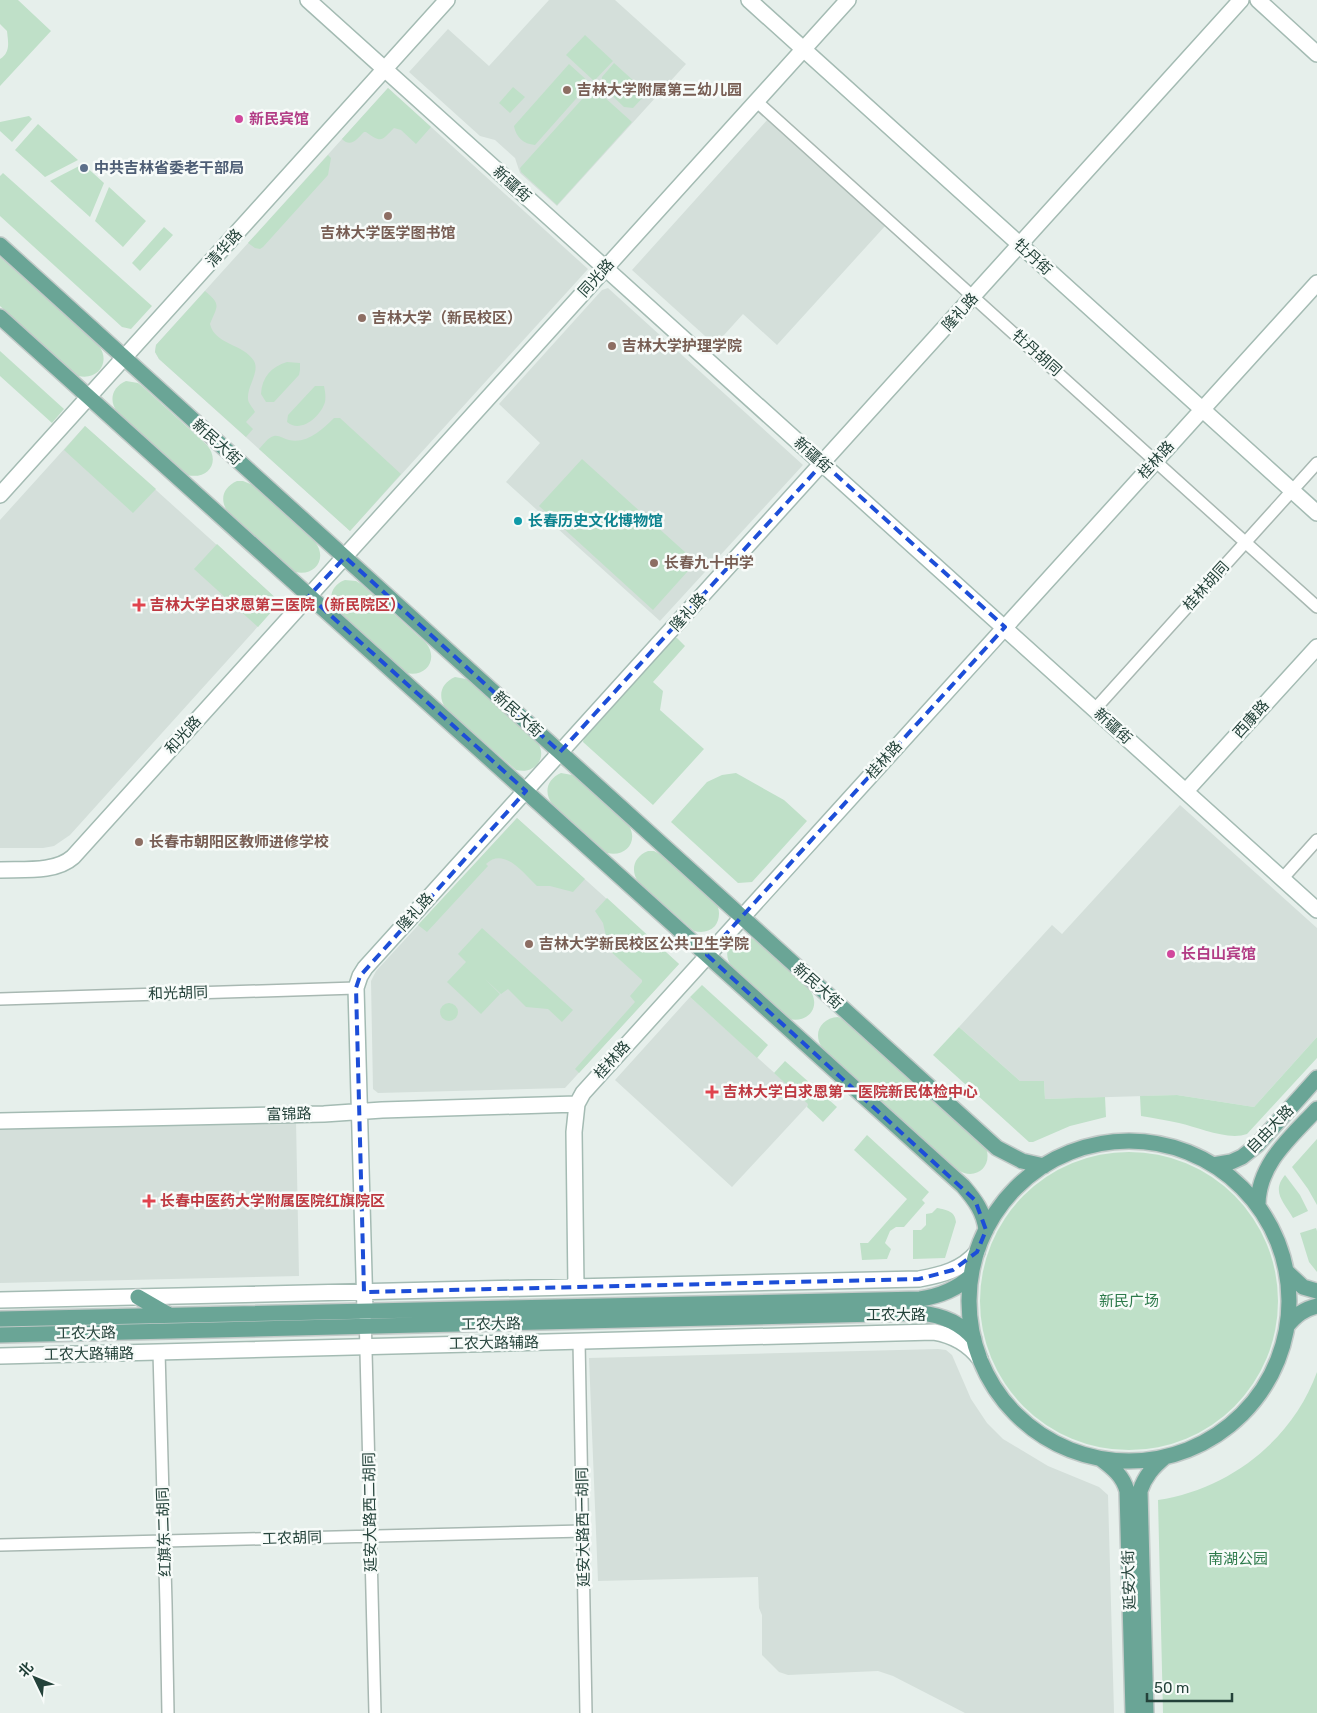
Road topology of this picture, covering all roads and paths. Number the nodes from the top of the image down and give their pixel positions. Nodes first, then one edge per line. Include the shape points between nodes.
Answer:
1 (308, 0) edge
2 (447, 0) edge
3 (749, 0) edge
4 (848, 0) edge
5 (1241, 0) edge
6 (1258, 0) edge
7 (803, 49) junction
8 (1317, 54) edge
9 (385, 70) junction
10 (756, 101) junction
11 (0, 245) edge
12 (1020, 246) junction
13 (605, 268) junction
14 (1317, 283) edge
15 (974, 297) junction
16 (0, 317) edge
17 (125, 358) junction
18 (89, 397) junction
19 (1202, 410) junction
20 (1156, 461) junction
21 (823, 463) junction
22 (1317, 463) edge
23 (1292, 491) junction
24 (0, 495) edge
25 (1317, 513) edge
26 (1246, 542) junction
27 (344, 557) junction
28 (309, 596) junction
29 (1317, 607) edge
30 (1005, 627) junction
31 (1317, 646) edge
32 (1095, 709) junction
33 (560, 752) junction
34 (526, 791) junction
35 (1186, 792) junction
36 (1317, 840) edge
37 (0, 870) edge
38 (1282, 879) junction
39 (1317, 910) edge
40 (741, 916) junction
41 (707, 955) junction
42 (356, 988) junction
43 (0, 999) edge
44 (1317, 1078) edge
45 (577, 1104) junction
46 (1317, 1109) edge
47 (361, 1112) junction
48 (0, 1121) edge
49 (1214, 1165) junction
50 (1044, 1166) junction
51 (1258, 1205) junction
52 (986, 1230) junction
53 (977, 1252) junction
54 (1287, 1272) junction
55 (972, 1276) junction
56 (576, 1287) junction
57 (1317, 1291) edge
58 (364, 1292) junction
59 (138, 1297) junction
60 (0, 1300) edge
61 (1317, 1306) edge
62 (365, 1311) junction
63 (170, 1315) junction
64 (0, 1319) edge
65 (1287, 1326) junction
66 (365, 1327) junction
67 (0, 1335) edge
68 (974, 1339) junction
69 (579, 1341) junction
70 (366, 1346) junction
71 (159, 1352) junction
72 (0, 1356) edge
73 (980, 1359) junction
74 (1165, 1457) junction
75 (1100, 1458) junction
76 (584, 1531) junction
77 (371, 1536) junction
78 (164, 1542) junction
79 (0, 1545) edge
80 (168, 1713) edge
81 (375, 1713) edge
82 (586, 1713) edge
83 (1133, 1713) edge
84 (1146, 1713) edge

1 - 9 street, 新疆街
2 - 9 street, 清华路
3 - 7 street, 牡丹街
4 - 7 street, 同光路
5 - 12 street, 隆礼路
6 - 8 street
7 - 10 street, 同光路
7 - 12 street, 牡丹街
9 - 13 street, 新疆街
9 - 17 street, 清华路
10 - 13 street, 同光路
10 - 15 street, 牡丹胡同
11 - 17 main road, 新民大街
12 - 15 street, 隆礼路
12 - 19 street, 牡丹街
13 - 21 street, 新疆街
13 - 27 street, 同光路
14 - 19 street, 桂林路
15 - 20 street, 牡丹胡同
15 - 21 street, 隆礼路
16 - 18 main road
17 - 18 street, 清华路
17 - 27 main road, 新民大街
18 - 24 street, 清华路
18 - 28 main road
19 - 20 street, 桂林路
19 - 23 street, 牡丹街
20 - 26 street, 牡丹胡同
20 - 30 street, 桂林路
21 - 30 street, 新疆街
21 - 33 street, 隆礼路
22 - 23 street, 桂林胡同
23 - 25 street, 牡丹街
23 - 26 street, 桂林胡同
26 - 29 street, 牡丹胡同
26 - 32 street, 桂林胡同
27 - 28 street, 和光路
27 - 33 main road, 新民大街
28 - 34 main road
28 - 37 street, 和光路 via 66,864
30 - 32 street, 新疆街
30 - 40 street, 桂林路
31 - 35 street, 西康路
32 - 35 street, 新疆街
33 - 34 street, 隆礼路
33 - 40 main road, 新民大街
34 - 41 main road
34 - 42 street, 隆礼路 via 365,968
35 - 38 street, 新疆街
36 - 38 street
38 - 39 street, 新疆街
40 - 41 street, 桂林路
40 - 50 main road, 新民大街 via 997,1148 1022,1161
41 - 45 street, 桂林路 via 595,1078
41 - 52 main road via 964,1186 982,1210
42 - 43 street, 和光胡同
42 - 47 street, 隆礼路
44 - 49 main road, 自由大路 via 1242,1157
45 - 47 street, 富锦路
45 - 56 street, 桂林路 via 574,1132
46 - 51 main road, 自由大路 via 1266,1169 1258,1192
47 - 48 street, 富锦路
47 - 58 street, 隆礼路
49 - 50 main road via 1185,1151 1133,1141 1081,1149
49 - 51 main road via 1244,1188
50 - 52 main road via 1009,1196
51 - 54 main road via 1281,1248
52 - 53 main road
53 - 55 main road
53 - 56 street via 953,1270 919,1279
54 - 57 main road via 1304,1287
54 - 65 main road via 1290,1298
55 - 62 main road, 工农大路 via 948,1292 920,1299
55 - 68 main road via 969,1308
56 - 58 street
58 - 59 street
58 - 62 street, 隆礼路
59 - 60 street
59 - 63 main road
61 - 65 main road via 1295,1316
62 - 63 main road, 工农大路
62 - 66 street, 延安大路西二胡同
63 - 64 main road, 工农大路
65 - 74 main road via 1276,1365 1248,1408 1208,1440
66 - 67 main road, 工农大路
66 - 68 main road, 工农大路 via 920,1313 949,1319
66 - 70 street, 延安大路西二胡同
68 - 73 main road
69 - 70 street, 工农大路辅路
69 - 73 street, 工农大路辅路 via 934,1332 957,1338
69 - 76 street, 延安大路西一胡同
70 - 71 street, 工农大路辅路
70 - 77 street, 延安大路西二胡同
71 - 72 street, 工农大路辅路
71 - 78 street, 红旗东二胡同
73 - 75 main road via 1006,1403 1030,1427 1060,1445
74 - 75 main road via 1126,1461
74 - 84 main road, 延安大街 via 1149,1472 1140,1491
75 - 83 main road, 延安大街 via 1124,1481 1127,1491
76 - 77 street, 工农胡同
76 - 82 street, 延安大路西一胡同
77 - 78 street, 工农胡同
77 - 81 street, 延安大路西二胡同
78 - 79 street, 工农胡同
78 - 80 street, 红旗东二胡同

